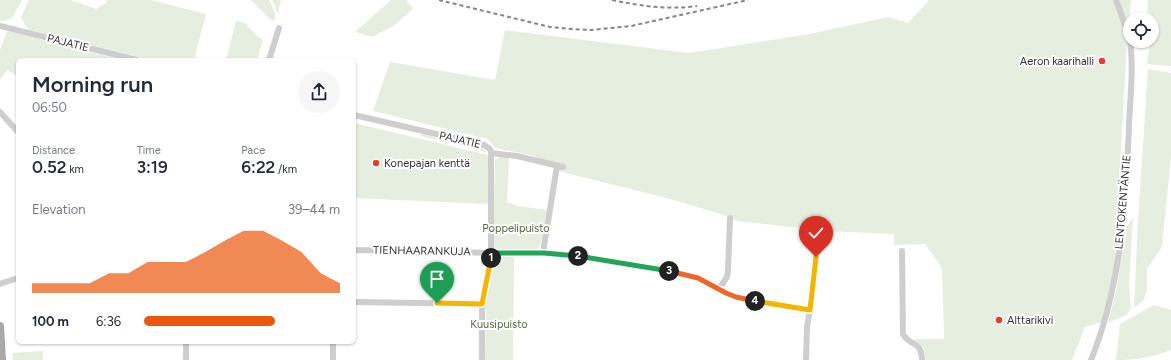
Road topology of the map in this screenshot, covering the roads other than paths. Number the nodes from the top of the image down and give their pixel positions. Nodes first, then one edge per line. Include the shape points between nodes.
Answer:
1 (1116, 0) edge
2 (1123, 20) edge
3 (0, 26) edge
4 (279, 28) dead end
5 (1131, 48) edge
6 (129, 58) edge
7 (270, 58) edge
8 (0, 112) edge
9 (356, 115) edge
10 (16, 130) edge
11 (491, 153) junction
12 (730, 218) dead end
13 (818, 240) dead end
14 (356, 250) edge
15 (902, 251) dead end
16 (491, 253) junction
17 (544, 253) junction
18 (16, 279) edge
19 (0, 284) edge
20 (719, 289) junction
21 (356, 302) edge
22 (482, 304) junction
23 (810, 310) junction
24 (0, 326) edge
25 (186, 344) edge
26 (333, 344) edge
27 (3, 360) edge
28 (186, 360) edge
29 (333, 360) edge
30 (482, 360) edge
31 (806, 360) edge
32 (922, 360) edge
33 (1091, 360) edge

1 - 2 street, LENTOKENTÄNTIE
3 - 6 street, PAJATIE
4 - 7 street
5 - 33 street, LENTOKENTÄNTIE via 1127,180 1116,275
8 - 10 street
9 - 11 street, PAJATIE via 484,145
11 - 16 street
11 - 17 street, PAJATIE via 560,166
12 - 20 street via 728,271
13 - 23 street
14 - 16 street, TIENHAARANKUJA
15 - 32 street via 903,334 906,340 920,348
16 - 17 street, TIENHAARANKUJA
16 - 22 street
17 - 20 street, TIENHAARANKUJA via 636,265 692,276
18 - 19 street
20 - 23 street, TIENHAARANKUJA via 748,300
21 - 22 street
22 - 30 street
23 - 31 street via 806,334
24 - 27 main road
25 - 28 street
26 - 29 street

